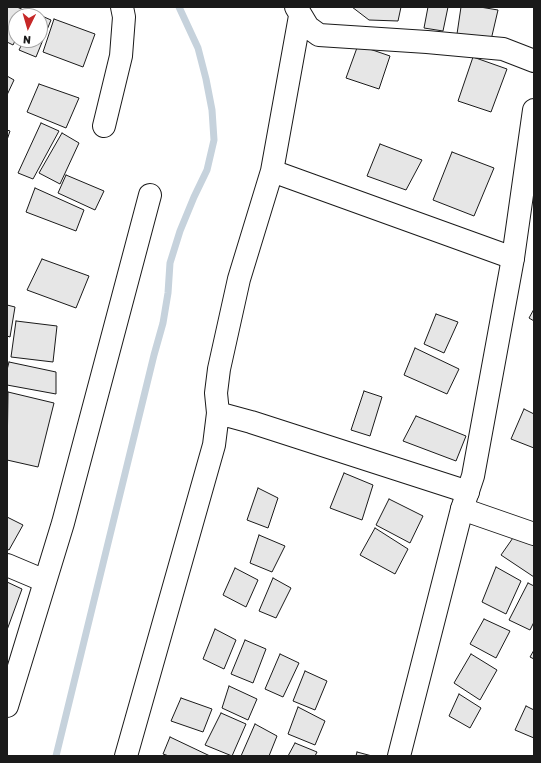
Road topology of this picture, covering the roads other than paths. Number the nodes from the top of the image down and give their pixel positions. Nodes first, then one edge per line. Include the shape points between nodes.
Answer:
1 (122, 7) edge
2 (298, 12) edge
3 (534, 61) edge
4 (534, 110) edge
5 (104, 126) dead end
6 (272, 171) junction
7 (150, 196) dead end
8 (513, 258) junction
9 (218, 414) junction
10 (465, 500) junction
11 (534, 534) edge
12 (7, 565) edge
13 (45, 581) junction
14 (7, 706) edge
15 (126, 756) edge
16 (399, 756) edge

1 - 5 street via 124,17 121,56
2 - 3 street via 308,27 319,35 503,48
2 - 6 street
4 - 8 street
6 - 8 street
6 - 9 street via 239,279 218,369
7 - 13 street
8 - 10 street via 473,476
9 - 10 street via 240,419
9 - 15 street via 214,445
10 - 11 street
10 - 16 street
12 - 13 street
13 - 14 street

